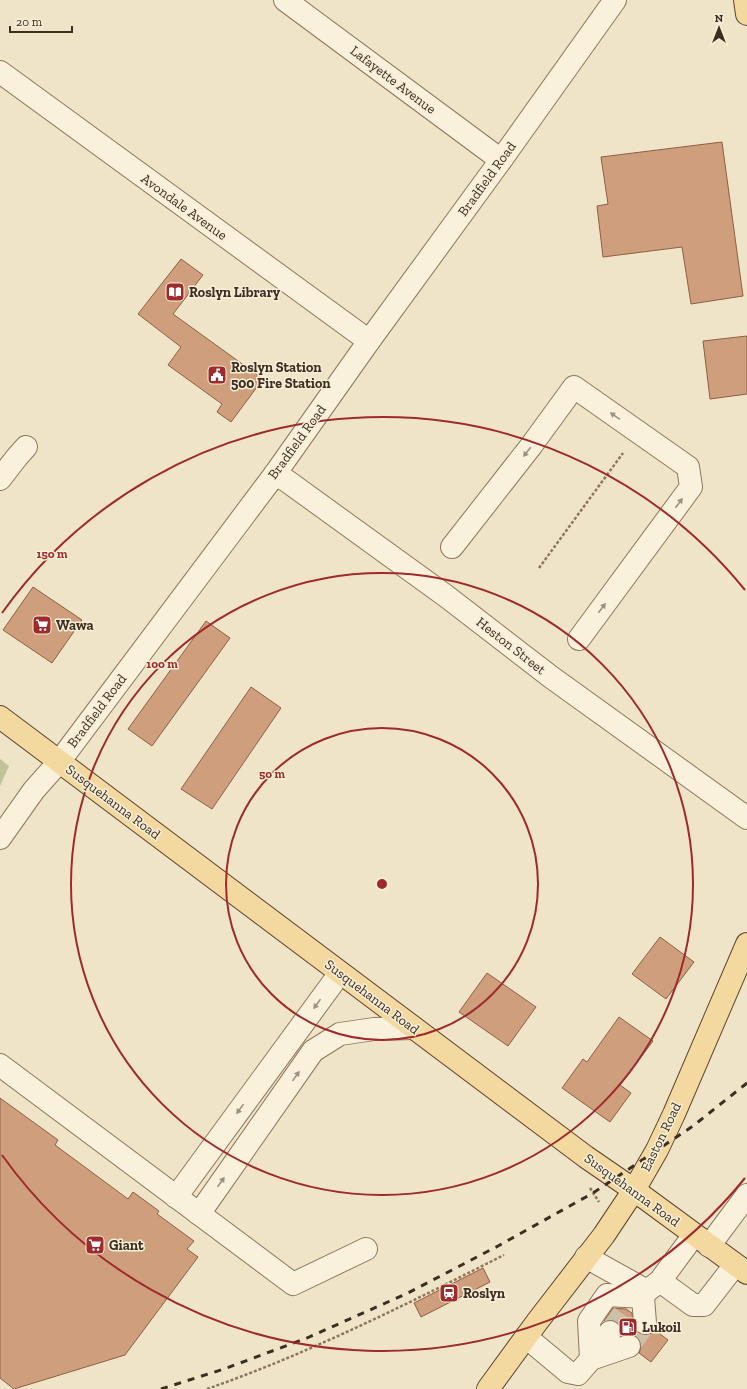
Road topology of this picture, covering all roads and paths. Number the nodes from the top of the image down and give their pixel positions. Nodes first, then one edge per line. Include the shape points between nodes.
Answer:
1 (286, 0) edge
2 (615, 0) edge
3 (745, 0) edge
4 (747, 14) edge
5 (0, 72) edge
6 (501, 160) junction
7 (369, 341) junction
8 (26, 447) dead end
9 (623, 453) dead end
10 (275, 474) junction
11 (0, 479) edge
12 (452, 547) dead end
13 (539, 568) dead end
14 (579, 639) dead end
15 (1, 720) edge
16 (59, 762) junction
17 (747, 818) edge
18 (3, 825) edge
19 (747, 944) edge
20 (340, 973) junction
21 (414, 1028) junction
22 (0, 1065) edge
23 (590, 1188) dead end
24 (634, 1190) junction
25 (747, 1195) edge
26 (176, 1197) junction
27 (598, 1202) dead end
28 (199, 1214) junction
29 (702, 1240) junction
30 (366, 1249) dead end
31 (504, 1255) dead end
32 (586, 1257) junction
33 (741, 1269) edge
34 (644, 1294) junction
35 (645, 1323) tunnel mouth
36 (610, 1332) tunnel mouth
37 (526, 1337) junction
38 (629, 1346) tunnel mouth
39 (591, 1359) junction
40 (207, 1389) edge
41 (488, 1389) edge

1 - 6 street, Lafayette Avenue
2 - 6 street, Bradfield Road
3 - 4 main road
5 - 7 street, Avondale Avenue
6 - 7 street, Bradfield Road
7 - 10 street, Bradfield Road
8 - 11 street
9 - 13 path
10 - 16 street, Bradfield Road
10 - 17 street, Heston Street via 439,591 550,676
14 -> 12 street via 691,487 688,467 574,387
15 - 16 main road, Susquehanna Road
16 - 18 street, Bradfield Road
16 - 20 main road, Susquehanna Road
19 - 24 main road, Easton Road via 674,1114
20 - 21 main road, Susquehanna Road
20 -> 26 street
21 - 24 main road, Susquehanna Road
28 -> 21 street via 313,1051 340,1034
22 - 26 street
23 - 27 path
24 - 29 main road, Susquehanna Road
24 - 32 main road, Easton Road
25 - 29 street
26 - 28 street
28 - 30 street via 293,1284
29 - 33 main road, Susquehanna Road
29 - 34 street
31 - 40 path via 413,1301 304,1351
32 - 34 street
32 - 37 main road, Easton Road
33 - 34 street via 704,1305
34 - 35 street
34 - 39 street via 607,1295 589,1320
36 - 39 street
37 - 39 street via 568,1372 578,1374
37 - 41 main road, Easton Road
38 - 39 street

